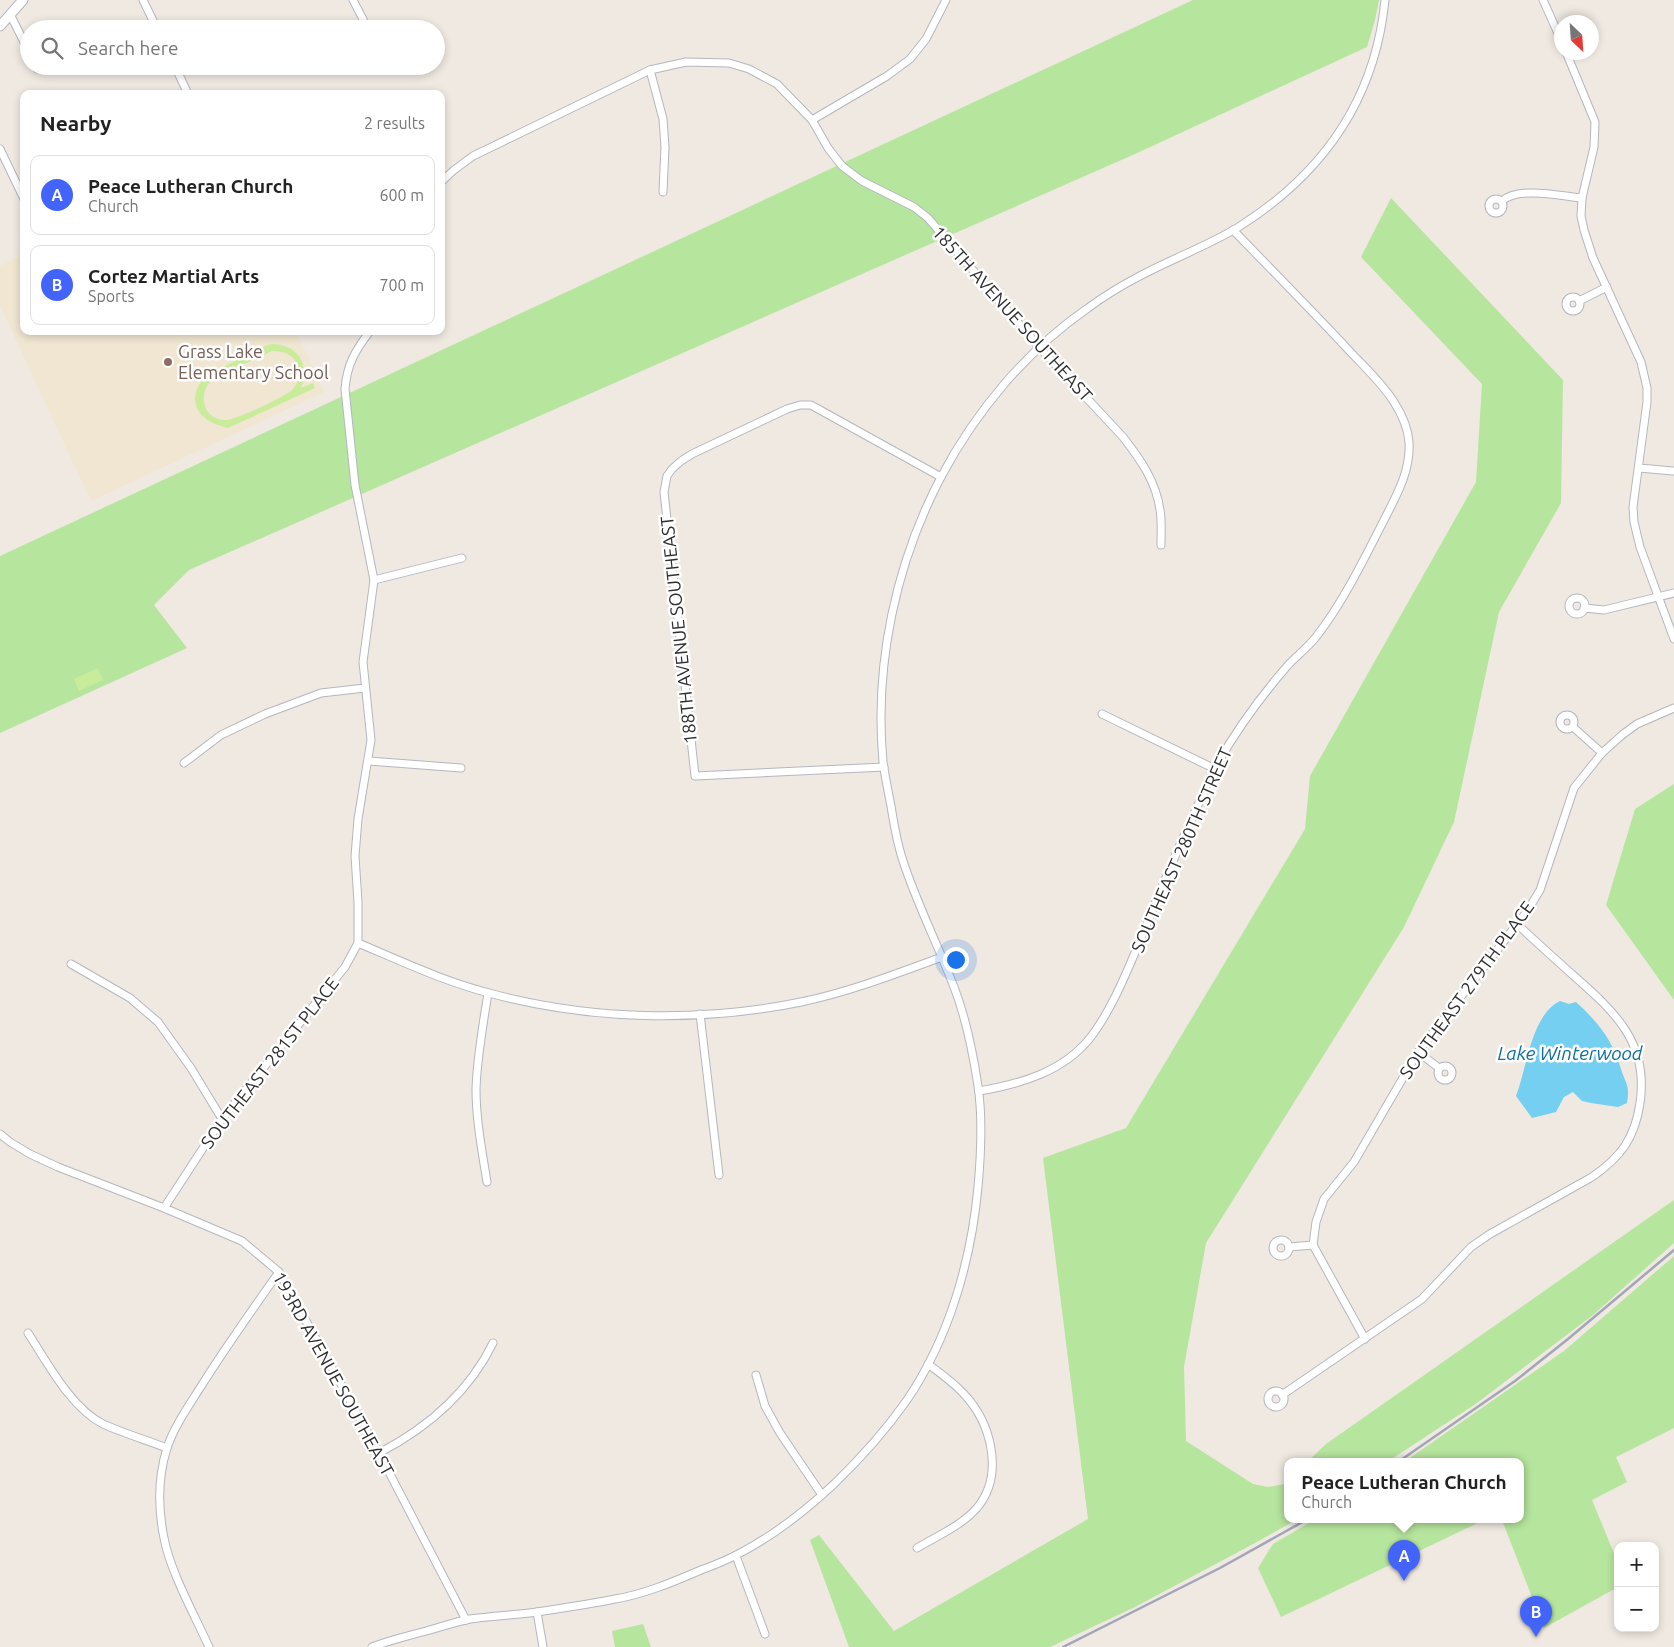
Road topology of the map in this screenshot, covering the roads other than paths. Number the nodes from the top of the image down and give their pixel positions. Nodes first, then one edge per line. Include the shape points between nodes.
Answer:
1 (23, 0) edge
2 (143, 0) edge
3 (354, 0) edge
4 (946, 0) edge
5 (1385, 0) edge
6 (1543, 0) edge
7 (10, 14) junction
8 (153, 20) edge
9 (364, 20) edge
10 (1554, 24) edge
11 (0, 26) edge
12 (20, 34) edge
13 (1569, 60) edge
14 (650, 70) junction
15 (179, 75) edge
16 (186, 90) edge
17 (812, 120) junction
18 (0, 149) edge
19 (445, 178) edge
20 (20, 191) edge
21 (663, 192) dead end
22 (1582, 198) junction
23 (1502, 201) dead end
24 (1233, 230) junction
25 (1607, 287) junction
26 (1579, 300) dead end
27 (367, 335) edge
28 (1039, 347) junction
29 (1639, 468) junction
30 (1674, 472) edge
31 (941, 477) junction
32 (1161, 545) dead end
33 (462, 558) dead end
34 (374, 580) junction
35 (1674, 593) edge
36 (1659, 597) junction
37 (1584, 608) dead end
38 (1674, 639) edge
39 (365, 688) junction
40 (1674, 708) edge
41 (1102, 714) dead end
42 (1573, 727) dead end
43 (1602, 753) junction
44 (368, 761) junction
45 (184, 763) dead end
46 (884, 767) junction
47 (461, 768) dead end
48 (1215, 768) junction
49 (1518, 925) junction
50 (358, 943) junction
51 (942, 957) junction
52 (71, 964) dead end
53 (488, 993) junction
54 (700, 1014) junction
55 (1418, 1052) junction
56 (1439, 1068) dead end
57 (979, 1091) junction
58 (222, 1119) junction
59 (0, 1134) edge
60 (719, 1175) dead end
61 (487, 1182) dead end
62 (164, 1208) junction
63 (1313, 1245) junction
64 (1290, 1247) dead end
65 (279, 1272) junction
66 (28, 1333) dead end
67 (1365, 1339) junction
68 (493, 1344) dead end
69 (928, 1364) junction
70 (756, 1375) dead end
71 (1282, 1395) dead end
72 (167, 1448) junction
73 (379, 1453) junction
74 (822, 1495) junction
75 (917, 1548) dead end
76 (736, 1556) junction
77 (537, 1612) junction
78 (466, 1620) junction
79 (766, 1634) dead end
80 (209, 1647) edge
81 (372, 1647) edge
82 (543, 1647) edge

1 - 7 street
2 - 8 street
3 - 9 street
4 - 17 street via 926,39 910,59
5 - 24 street via 1374,58 1362,92 1345,123 1325,153 1301,179
6 - 10 street
7 - 11 street
7 - 12 street
13 - 22 street via 1595,122 1594,147
14 - 17 street, 185TH AVENUE SOUTHEAST via 686,62 729,63 749,69 777,84
14 - 19 street, 185TH AVENUE SOUTHEAST via 473,156
14 - 21 street via 663,118
15 - 16 street
17 - 28 street, 185TH AVENUE SOUTHEAST via 834,158 847,170 928,218
18 - 20 street
22 - 23 street via 1528,193
22 - 25 street via 1584,230
24 - 28 street via 1132,280 1076,317
24 - 48 street, SOUTHEAST 280TH STREET via 1394,402 1408,433 1408,459 1396,495 1350,585 1316,637 1242,722
25 - 26 street
25 - 29 street via 1641,362 1644,376 1646,402
27 - 34 street via 350,362 345,389 355,485
28 - 31 street via 998,391 966,433
28 - 32 street, 185TH AVENUE SOUTHEAST via 1123,437 1146,470 1160,510
29 - 30 street
29 - 36 street via 1634,522
31 - 46 street via 918,525 894,603 884,666 881,726
31 - 46 street, 188TH AVENUE SOUTHEAST via 811,405 800,405 692,454 672,469 665,484 695,776
33 - 34 street
34 - 39 street via 363,662
35 - 36 street
36 - 37 street via 1604,610
36 - 38 street
39 - 44 street via 371,740
39 - 45 street via 321,693 265,714 221,735
40 - 43 street, SOUTHEAST 279TH PLACE via 1637,724
41 - 48 street
42 - 43 street
43 - 49 street, SOUTHEAST 279TH PLACE via 1574,788 1540,890
44 - 47 street
44 - 50 street via 355,856
46 - 51 street via 902,858
48 - 57 street, SOUTHEAST 280TH STREET via 1125,976 1092,1035 1073,1055 1031,1079
49 - 55 street, SOUTHEAST 279TH PLACE
49 - 67 street via 1607,1005 1628,1032 1642,1081 1633,1133 1619,1156 1606,1167 1471,1246 1422,1299
50 - 53 street
50 - 58 street, SOUTHEAST 281ST PLACE via 345,966
51 - 54 street via 850,989 800,1002
51 - 57 street via 965,1023
52 - 58 street via 130,998 158,1022
53 - 54 street via 568,1010 650,1015
53 - 61 street via 476,1090
54 - 60 street
55 - 56 street
55 - 63 street, SOUTHEAST 279TH PLACE via 1354,1162 1324,1199
57 - 69 street via 981,1152 976,1212 965,1268 949,1319
58 - 62 street, SOUTHEAST 281ST PLACE
59 - 62 street, 193RD AVENUE SOUTHEAST via 30,1154 58,1167
62 - 65 street, 193RD AVENUE SOUTHEAST via 242,1241
63 - 64 street
63 - 67 street
65 - 72 street via 202,1384
65 - 73 street, 193RD AVENUE SOUTHEAST
66 - 72 street via 83,1409 102,1423
67 - 71 street
68 - 73 street via 483,1364 437,1415
69 - 74 street via 907,1400 875,1440
69 - 75 street via 964,1393 975,1408 991,1445 993,1462 991,1480 976,1509 960,1523
70 - 74 street via 772,1420
72 - 80 street via 159,1502 164,1540
73 - 78 street, 193RD AVENUE SOUTHEAST
74 - 76 street via 772,1535
76 - 77 street via 658,1588
76 - 79 street
77 - 78 street
77 - 82 street
78 - 81 street

